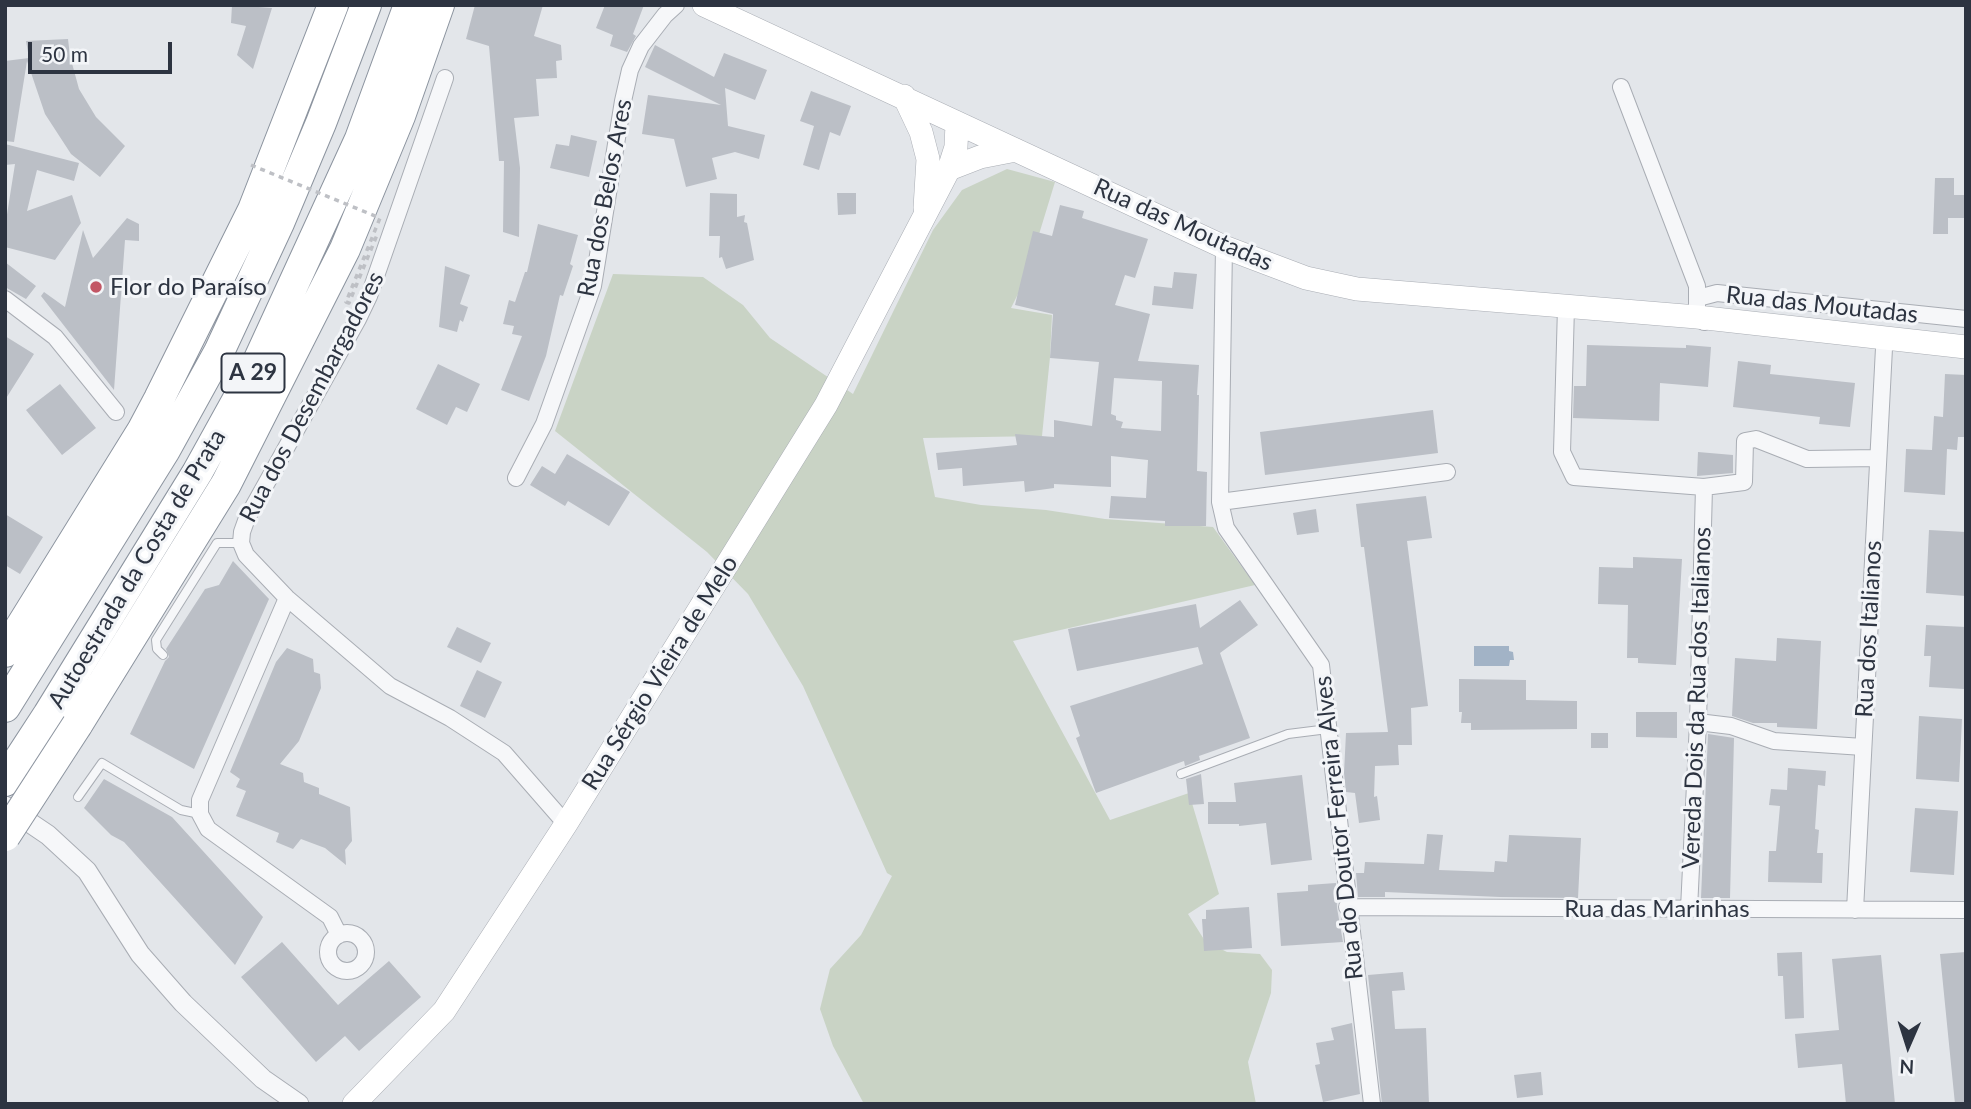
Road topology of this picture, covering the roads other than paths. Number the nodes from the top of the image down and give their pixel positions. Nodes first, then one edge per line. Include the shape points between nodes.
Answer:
1 (333, 5) edge
2 (366, 5) edge
3 (409, 5) edge
4 (439, 5) edge
5 (676, 5) edge
6 (704, 5) edge
7 (445, 78) dead end
8 (1621, 87) dead end
9 (904, 96) junction
10 (957, 123) junction
11 (1016, 150) junction
12 (928, 159) junction
13 (949, 169) junction
14 (924, 214) junction
15 (1224, 247) junction
16 (5, 299) edge
17 (1566, 307) junction
18 (1697, 307) junction
19 (1966, 319) edge
20 (1966, 347) edge
21 (1884, 348) junction
22 (1966, 357) edge
23 (116, 412) dead end
24 (1878, 458) junction
25 (1447, 472) dead end
26 (516, 478) dead end
27 (1704, 487) junction
28 (1220, 502) junction
29 (241, 543) junction
30 (287, 598) junction
31 (15, 620) edge
32 (5, 652) edge
33 (163, 654) dead end
34 (11, 698) edge
35 (1698, 722) junction
36 (1328, 729) junction
37 (1863, 747) junction
38 (1181, 774) dead end
39 (5, 781) edge
40 (78, 797) dead end
41 (5, 806) edge
42 (200, 814) junction
43 (566, 824) junction
44 (5, 836) edge
45 (1347, 907) junction
46 (1689, 909) junction
47 (1855, 910) junction
48 (1966, 910) edge
49 (339, 934) dead end
50 (295, 1103) edge
51 (354, 1104) edge
52 (1372, 1104) edge

1 - 31 highway, A 29 via 253,210 142,431
2 - 34 highway, Autoestrada da Costa de Prata / A 29 via 279,223 219,352 165,450
3 - 39 highway, Autoestrada da Costa de Prata / A 29 via 360,139 254,370 197,473
4 - 44 highway, A 29, bridge via 400,116 345,249 226,484
5 - 26 street, Rua dos Belos Ares via 641,46 630,70 593,286 544,424
6 - 9 main road, Rua das Moutadas
7 - 29 street, Rua dos Desembargadores via 369,296 247,518
8 - 18 street via 1697,286
9 - 10 main road, Rua das Moutadas
9 - 12 main road, Rua Sérgio Vieira de Melo
10 - 11 main road, Rua das Moutadas
10 - 12 main road via 939,139
10 - 13 main road, Rua Sérgio Vieira de Melo
11 - 13 main road
11 - 15 main road, Rua das Moutadas
12 - 14 main road, Rua Sérgio Vieira de Melo
13 - 14 main road, Rua Sérgio Vieira de Melo
14 - 43 main road, Rua Sérgio Vieira de Melo via 826,405
15 - 17 main road, Rua das Moutadas via 1306,278 1357,289
15 - 28 street, Rua do Doutor Ferreira Alves
16 - 23 street via 55,337
17 - 18 main road, Rua das Moutadas
17 - 27 street via 1562,452 1574,477
18 - 19 street, Rua das Moutadas via 1717,293
18 - 20 main road, Rua das Moutadas
18 - 21 street, Rua das Moutadas via 1716,328
21 - 22 street, Rua das Moutadas
21 - 24 street, Rua dos Italianos
24 - 27 street via 1807,459 1756,439 1745,441 1744,482
24 - 37 street, Rua dos Italianos
25 - 28 street
27 - 35 street, Vereda Dois da Rua dos Italianos
28 - 36 street, Rua do Doutor Ferreira Alves via 1226,528 1321,665
29 - 30 street, Rua dos Desembargadores via 246,555
29 - 33 lane via 217,543 156,640
30 - 42 street via 200,800
30 - 43 street, Rua dos Desembargadores via 390,686 503,753
31 - 32 highway, A 29
35 - 37 street via 1731,726 1774,741
35 - 46 street, Vereda Dois da Rua dos Italianos
36 - 38 lane via 1288,734
36 - 45 street, Rua do Doutor Ferreira Alves
37 - 47 street, Rua dos Italianos
40 - 42 lane via 102,763 181,810
41 - 50 street via 48,835 87,871 140,954 183,1003
42 - 49 street via 208,829 330,917
43 - 51 main road, Rua Sérgio Vieira de Melo via 444,1011
45 - 46 street, Rua das Marinhas
45 - 52 street, Rua do Doutor Ferreira Alves
46 - 47 street, Rua das Marinhas
47 - 48 street, Rua das Marinhas

